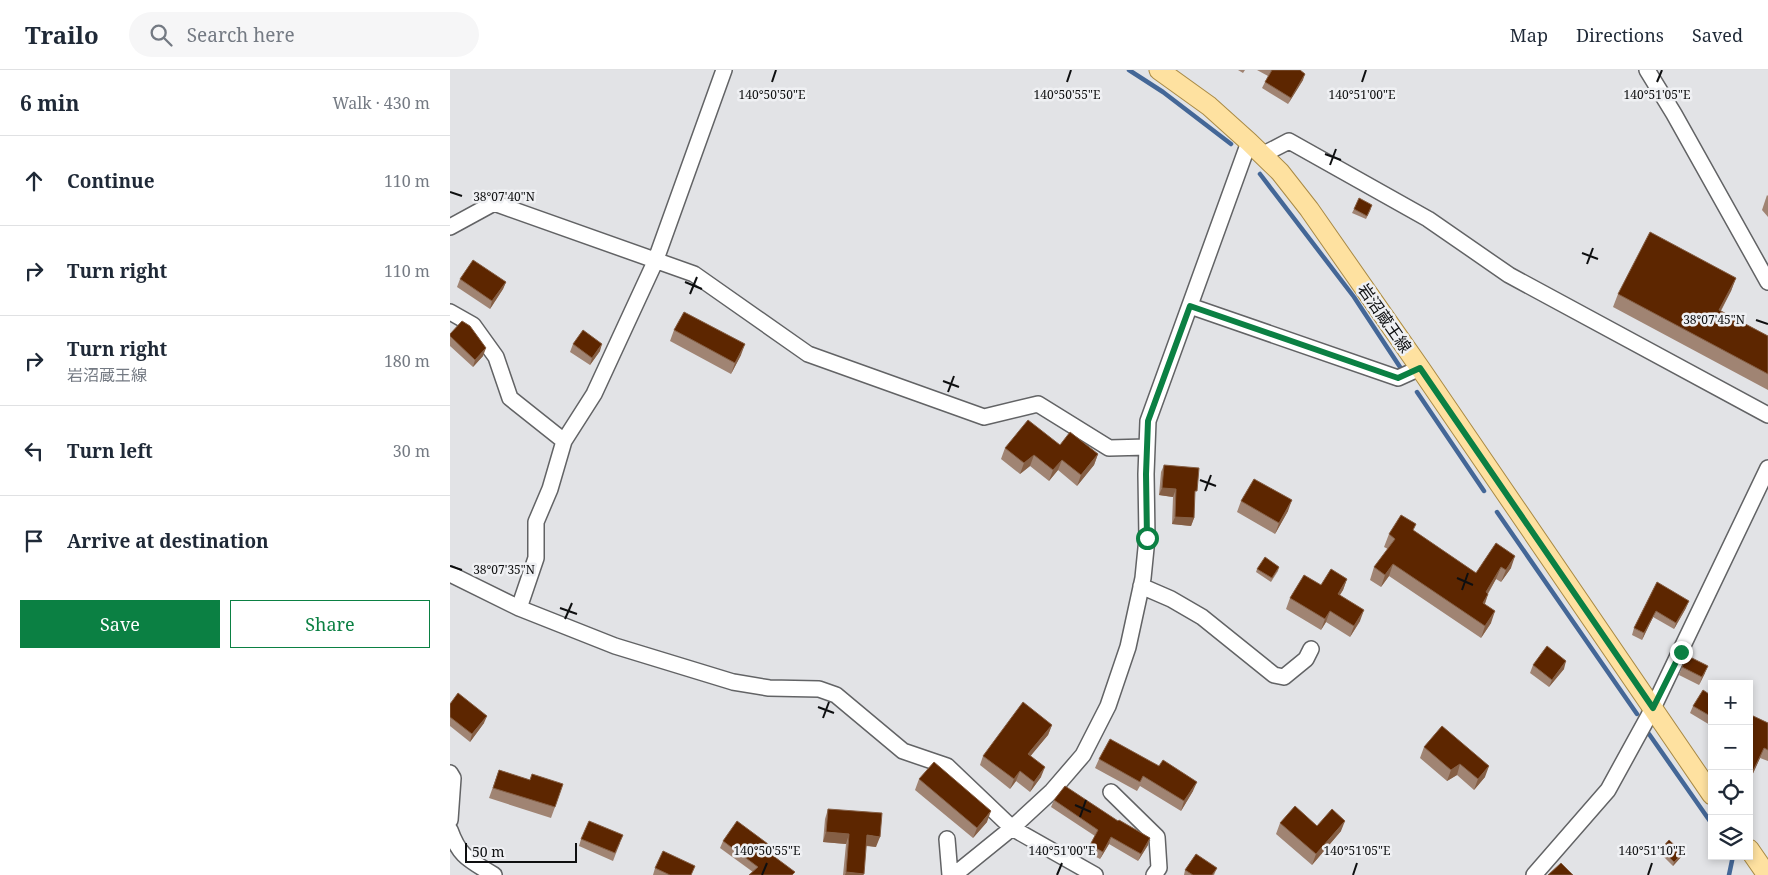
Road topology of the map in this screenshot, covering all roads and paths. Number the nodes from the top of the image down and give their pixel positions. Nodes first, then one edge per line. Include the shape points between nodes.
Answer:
1 (724, 70) edge
2 (1646, 70) edge
3 (1163, 71) edge
4 (1256, 148) junction
5 (450, 228) edge
6 (655, 262) junction
7 (1768, 282) edge
8 (1190, 306) junction
9 (450, 312) edge
10 (1420, 368) junction
11 (1768, 416) edge
12 (564, 441) junction
13 (1147, 447) junction
14 (1768, 468) edge
15 (450, 574) edge
16 (1141, 586) junction
17 (520, 608) junction
18 (1311, 649) dead end
19 (1653, 708) junction
20 (450, 773) edge
21 (1708, 789) edge
22 (1111, 792) dead end
23 (450, 820) edge
24 (1012, 828) junction
25 (450, 830) edge
26 (947, 838) dead end
27 (1753, 855) edge
28 (494, 875) edge
29 (950, 875) edge
30 (954, 875) edge
31 (1095, 875) edge
32 (1154, 875) edge
33 (1534, 875) edge
34 (1767, 875) edge

1 - 6 street
2 - 7 street
3 - 4 main road, 岩沼蔵王線
4 - 8 street
4 - 10 main road, 岩沼蔵王線 via 1309,209
4 - 11 street via 1289,141 1428,218 1509,275
5 - 6 street via 494,203
6 - 12 street via 594,394
6 - 13 street via 694,274 808,354 984,416 1038,404 1109,448
8 - 10 street via 1398,378
8 - 13 street via 1148,421
9 - 12 street via 473,325 496,357 510,398
10 - 19 main road, 岩沼蔵王線
12 - 17 street via 536,522 536,558
13 - 16 street via 1147,538
14 - 19 street
15 - 17 street
16 - 18 street via 1202,617 1274,674 1284,677 1306,659
16 - 24 street via 1128,647 1108,706 1082,755 1052,791
17 - 24 street via 615,646 733,682 769,688 819,689 836,695 903,750 947,766
19 - 21 main road, 岩沼蔵王線
19 - 33 street via 1608,790
20 - 23 street via 453,778
22 - 32 street via 1157,837 1159,868
24 - 30 street
24 - 31 street
25 - 28 street via 456,847 468,859
26 - 29 street
27 - 34 main road

